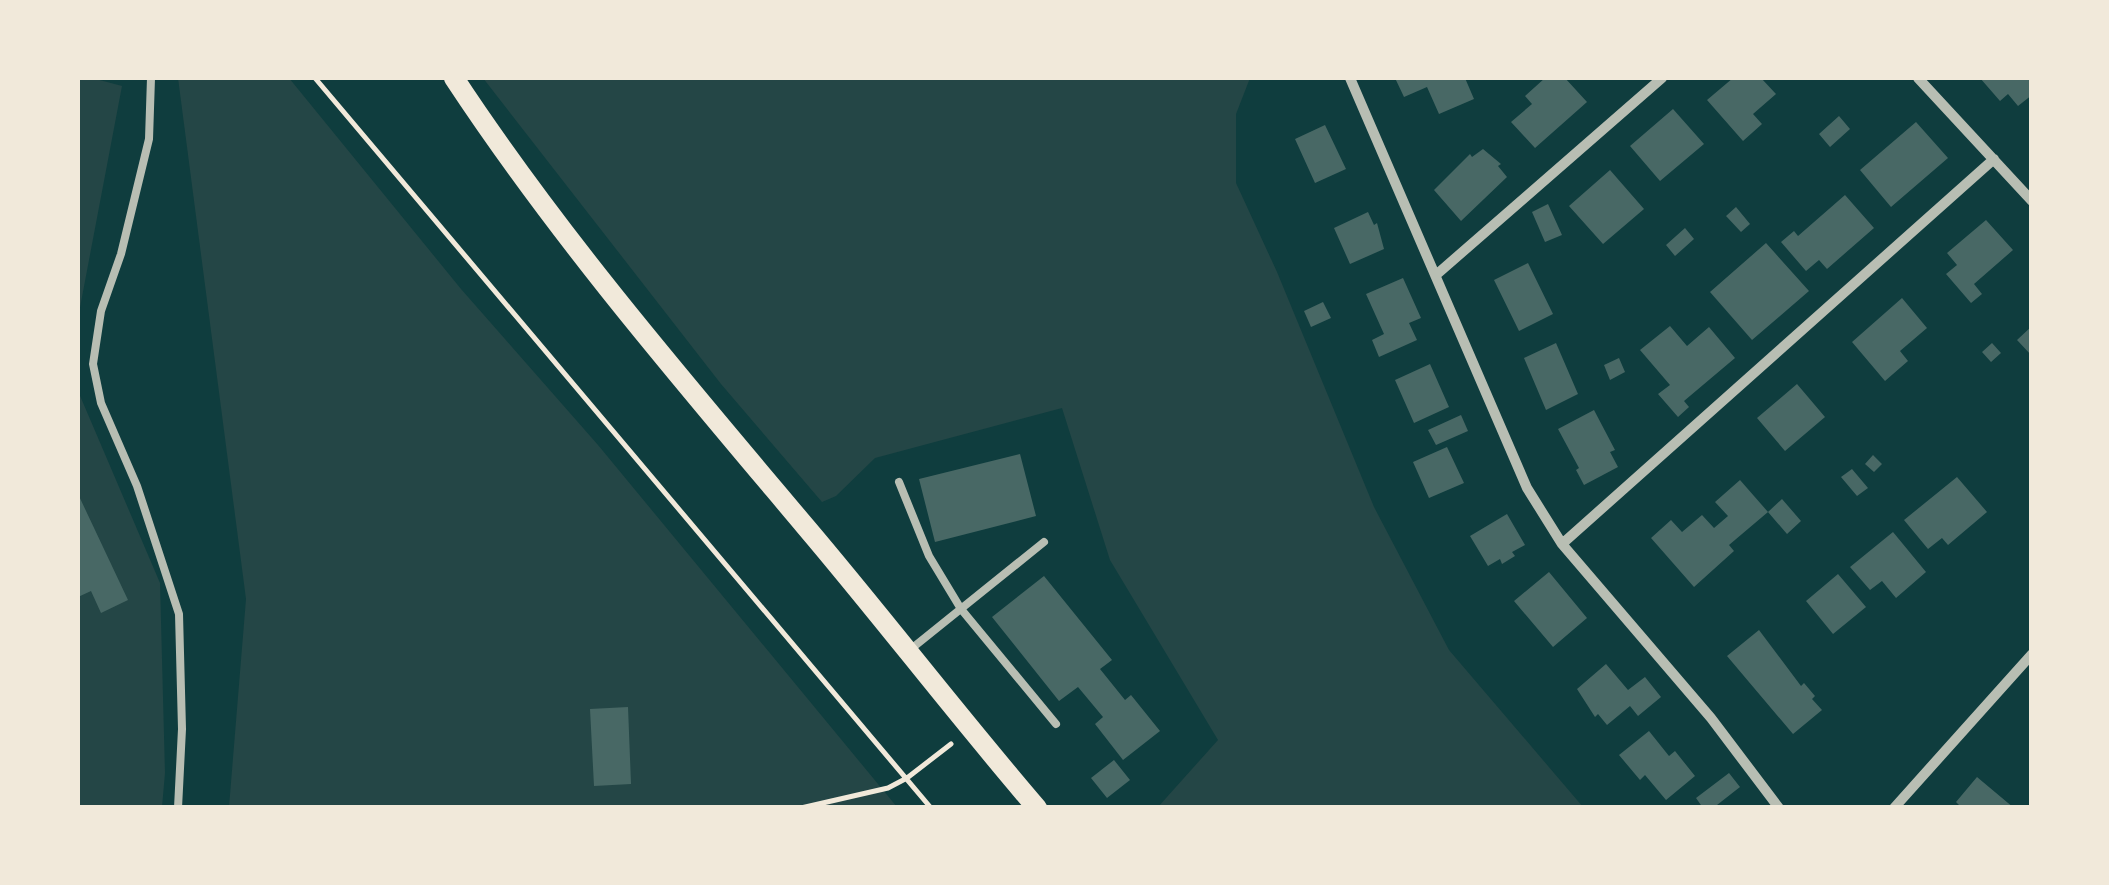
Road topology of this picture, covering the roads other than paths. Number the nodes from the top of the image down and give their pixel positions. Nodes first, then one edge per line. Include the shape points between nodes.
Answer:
1 (151, 78) edge
2 (454, 78) edge
3 (1350, 78) edge
4 (1662, 78) edge
5 (1918, 78) edge
6 (1994, 159) junction
7 (2032, 202) edge
8 (1436, 275) junction
9 (898, 482) dead end
10 (1044, 542) dead end
11 (1562, 544) junction
12 (962, 609) junction
13 (908, 651) junction
14 (2032, 654) edge
15 (1056, 724) dead end
16 (178, 808) edge
17 (1036, 808) edge
18 (1779, 808) edge
19 (1894, 808) edge

1 - 16 lane via 148,140 101,312 94,364 101,403 179,614
2 - 13 main road via 700,404
3 - 8 street
4 - 8 street
5 - 6 street
6 - 7 street
6 - 11 street
8 - 11 street via 1527,488
9 - 12 lane via 928,556
10 - 12 lane
11 - 18 street
12 - 13 lane
12 - 15 lane
13 - 17 main road
14 - 19 street

